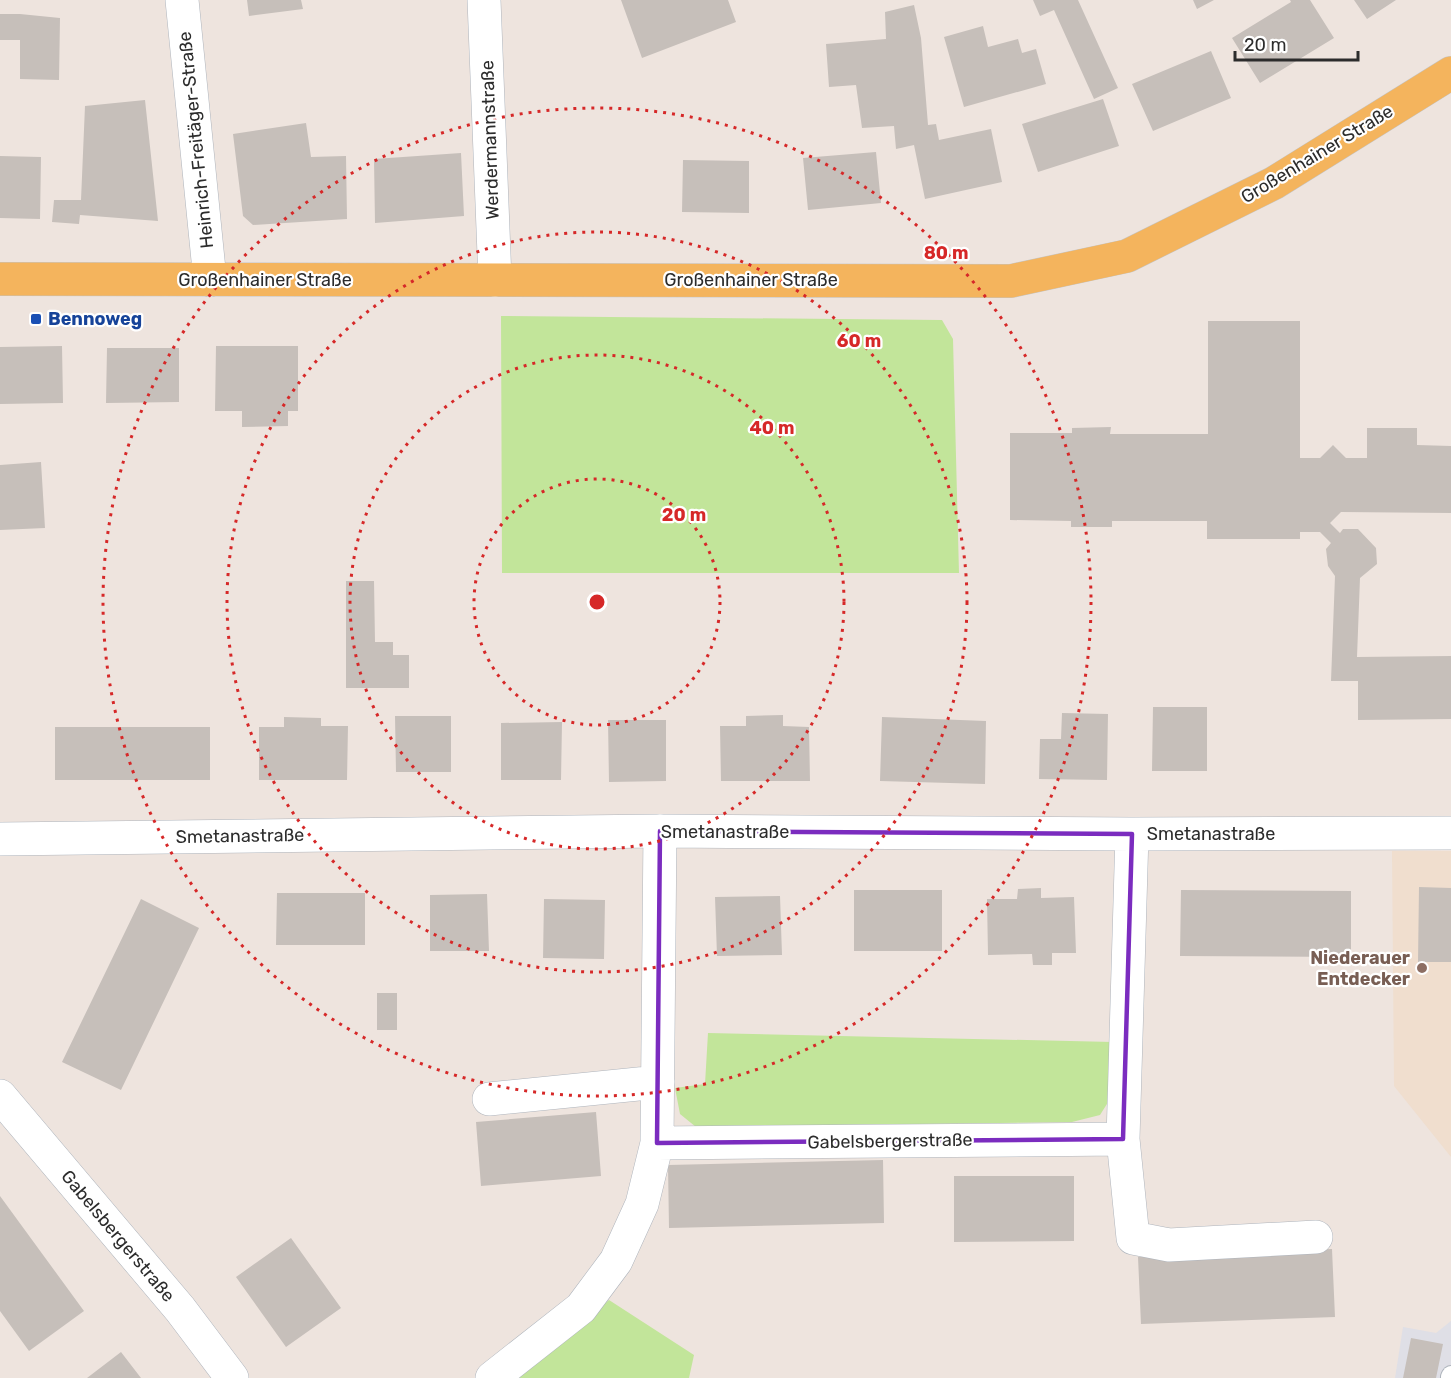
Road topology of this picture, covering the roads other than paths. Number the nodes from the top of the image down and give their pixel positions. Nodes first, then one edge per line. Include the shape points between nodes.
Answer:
1 (182, 0) edge
2 (484, 0) edge
3 (1451, 73) edge
4 (0, 279) edge
5 (210, 280) junction
6 (495, 280) junction
7 (660, 831) junction
8 (1451, 833) edge
9 (1132, 834) junction
10 (0, 839) edge
11 (658, 1082) junction
12 (0, 1096) edge
13 (489, 1100) dead end
14 (1123, 1139) junction
15 (657, 1143) junction
16 (1316, 1237) dead end
17 (232, 1378) edge
18 (492, 1378) edge

1 - 5 street, Heinrich-Freitäger-Straße
2 - 6 street, Werdermannstraße
3 - 6 main road, Großenhainer Straße via 1274,183 1115,259 1011,281
4 - 5 main road, Großenhainer Straße
5 - 6 main road, Großenhainer Straße
7 - 9 street, Smetanastraße
7 - 10 street, Smetanastraße
7 - 11 street
8 - 9 street, Smetanastraße
9 - 14 street
11 - 13 street
11 - 15 street
12 - 17 street, Gabelsbergerstraße via 180,1309
14 - 15 street, Gabelsbergerstraße
14 - 16 street via 1133,1238 1169,1245
15 - 18 street via 642,1204 616,1261 581,1308

